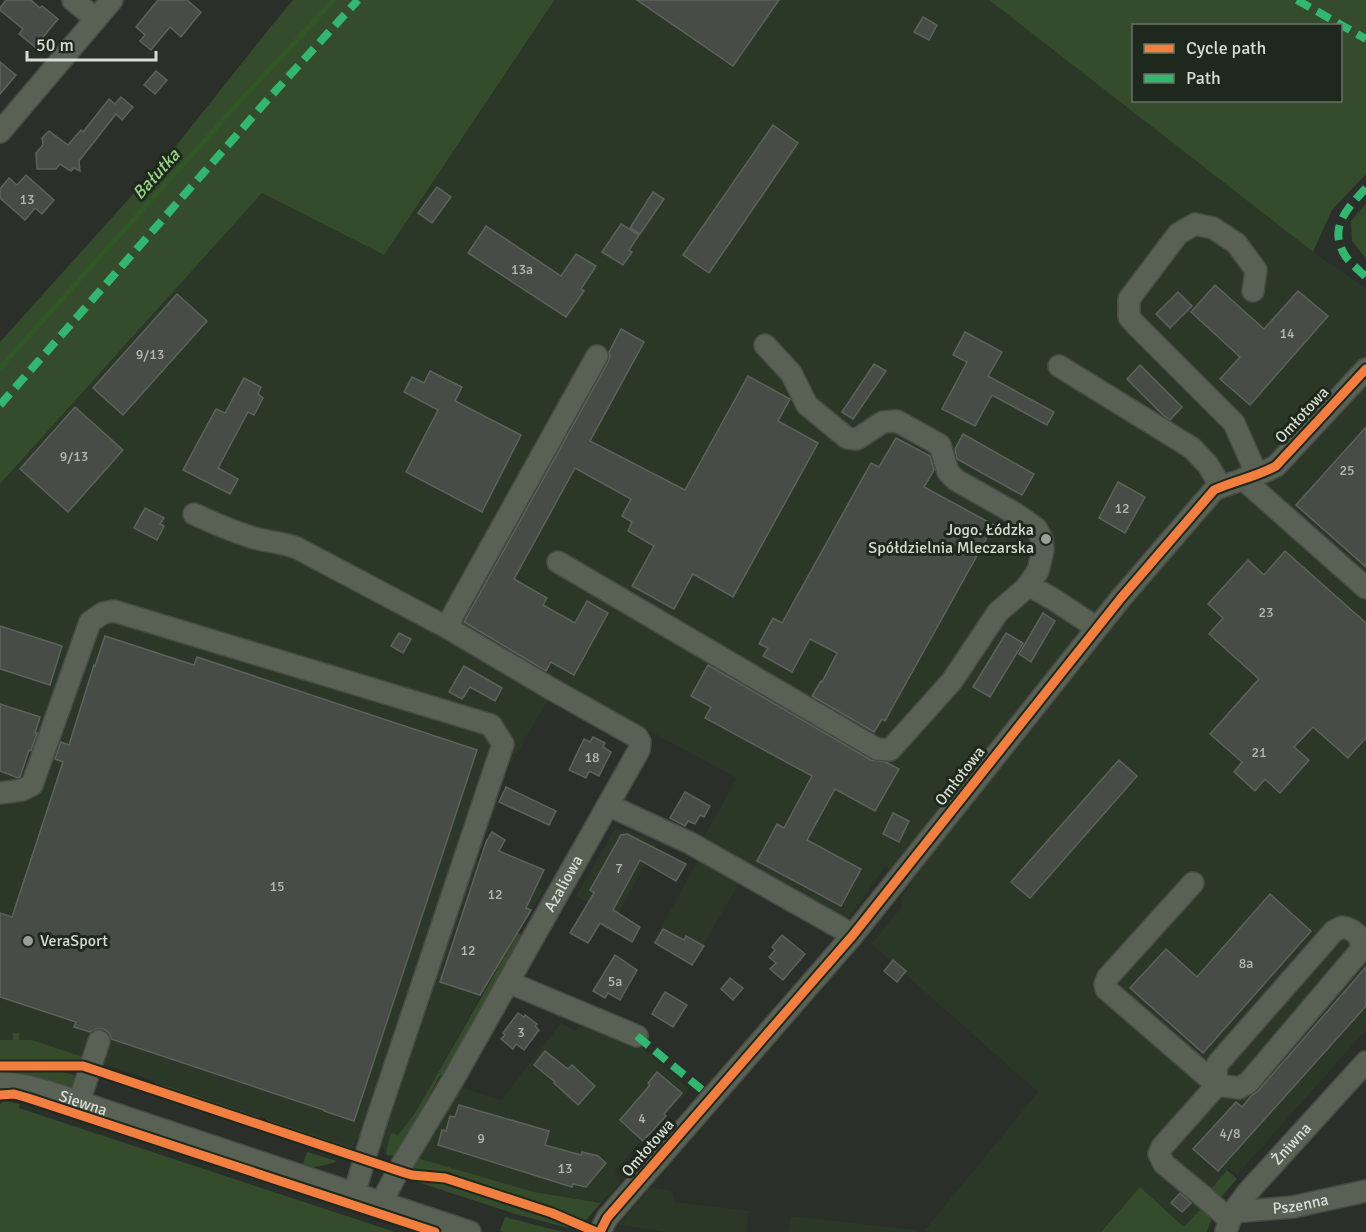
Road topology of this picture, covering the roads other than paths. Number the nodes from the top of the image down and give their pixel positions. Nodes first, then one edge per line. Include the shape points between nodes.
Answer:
1 (73, 0) edge
2 (112, 0) edge
3 (96, 19) junction
4 (0, 132) edge
5 (1253, 291) dead end
6 (765, 345) dead end
7 (597, 356) dead end
8 (1059, 366) dead end
9 (1366, 369) edge
10 (1250, 477) junction
11 (1221, 487) junction
12 (194, 514) dead end
13 (558, 562) dead end
14 (1028, 585) junction
15 (1366, 588) edge
16 (448, 627) junction
17 (1097, 628) junction
18 (0, 793) edge
19 (608, 805) junction
20 (1193, 883) dead end
21 (852, 935) junction
22 (508, 982) junction
23 (637, 1036) dead end
24 (99, 1041) dead end
25 (1366, 1062) edge
26 (0, 1082) edge
27 (1217, 1085) junction
28 (79, 1102) junction
29 (1366, 1191) edge
30 (354, 1194) junction
31 (381, 1203) junction
32 (1230, 1221) edge
33 (470, 1232) edge
34 (600, 1232) edge

1 - 3 street
2 - 3 street
3 - 4 street
5 - 10 street via 1256,270 1236,243 1213,228 1195,224 1178,234 1129,299 1130,317 1135,324 1234,423
6 - 14 street via 791,373 807,405 847,438 857,439 883,422 897,421 940,445 948,472 956,480 1036,528 1042,550 1038,571
7 - 16 street
8 - 11 street via 1192,448
9 - 10 street, Omłotowa via 1276,466
10 - 11 street, Omłotowa
10 - 15 street
11 - 17 street, Omłotowa via 1214,490
12 - 16 street via 253,538 297,548
13 - 14 street via 884,750 890,750 952,681 998,612
14 - 17 street
16 - 19 street, Azaliowa via 637,737 639,750
17 - 21 street, Omłotowa
18 - 30 street via 32,785 90,622 114,611 491,725 502,744
19 - 21 street via 690,843
19 - 22 street, Azaliowa
20 - 27 street via 1108,977 1106,989
21 - 34 street, Omłotowa via 607,1218
22 - 23 street
22 - 31 street, Azaliowa
24 - 28 street
25 - 32 street, Żniwna via 1247,1193
26 - 28 street, Siewna
27 - 27 street via 1239,1088 1263,1066 1360,951 1360,937 1351,928 1334,931 1219,1062
27 - 32 street via 1159,1155 1164,1164
28 - 30 street, Siewna
29 - 32 street, Pszenna
30 - 31 street, Siewna
31 - 33 street, Siewna

